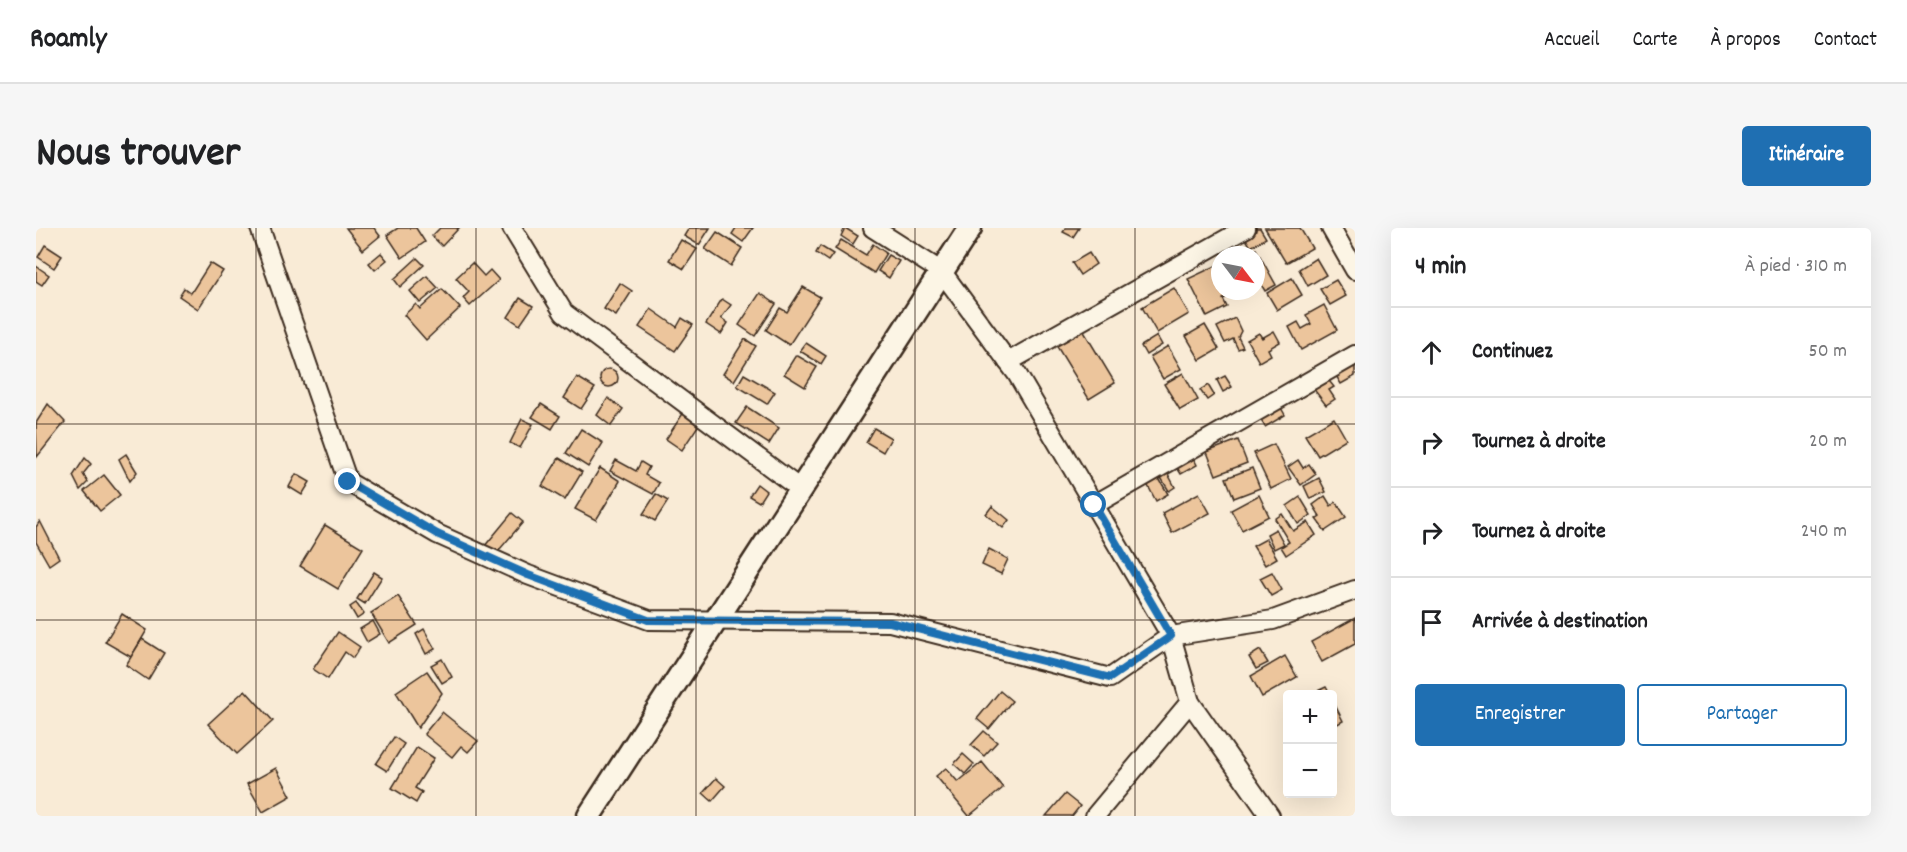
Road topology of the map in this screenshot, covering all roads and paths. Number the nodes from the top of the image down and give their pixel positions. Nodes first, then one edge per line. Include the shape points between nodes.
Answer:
1 (260, 228) edge
2 (512, 228) edge
3 (873, 228) edge
4 (970, 228) edge
5 (1246, 228) edge
6 (1331, 228) edge
7 (1355, 270) edge
8 (942, 272) junction
9 (1355, 355) edge
10 (1008, 362) junction
11 (800, 489) junction
12 (1094, 505) junction
13 (1355, 590) edge
14 (714, 622) junction
15 (1171, 636) junction
16 (1190, 702) junction
17 (589, 816) edge
18 (1095, 816) edge
19 (1270, 816) edge

1 - 14 street via 348,482 437,534 528,575 648,620
2 - 11 street via 564,313
3 - 8 street
4 - 8 street
5 - 10 street
6 - 7 street
8 - 10 street
8 - 11 street
9 - 12 street
10 - 12 street
11 - 14 street
12 - 15 street
13 - 15 street via 1273,620
14 - 15 street via 890,622 1110,678
14 - 17 street
15 - 16 street
16 - 18 street
16 - 19 street

